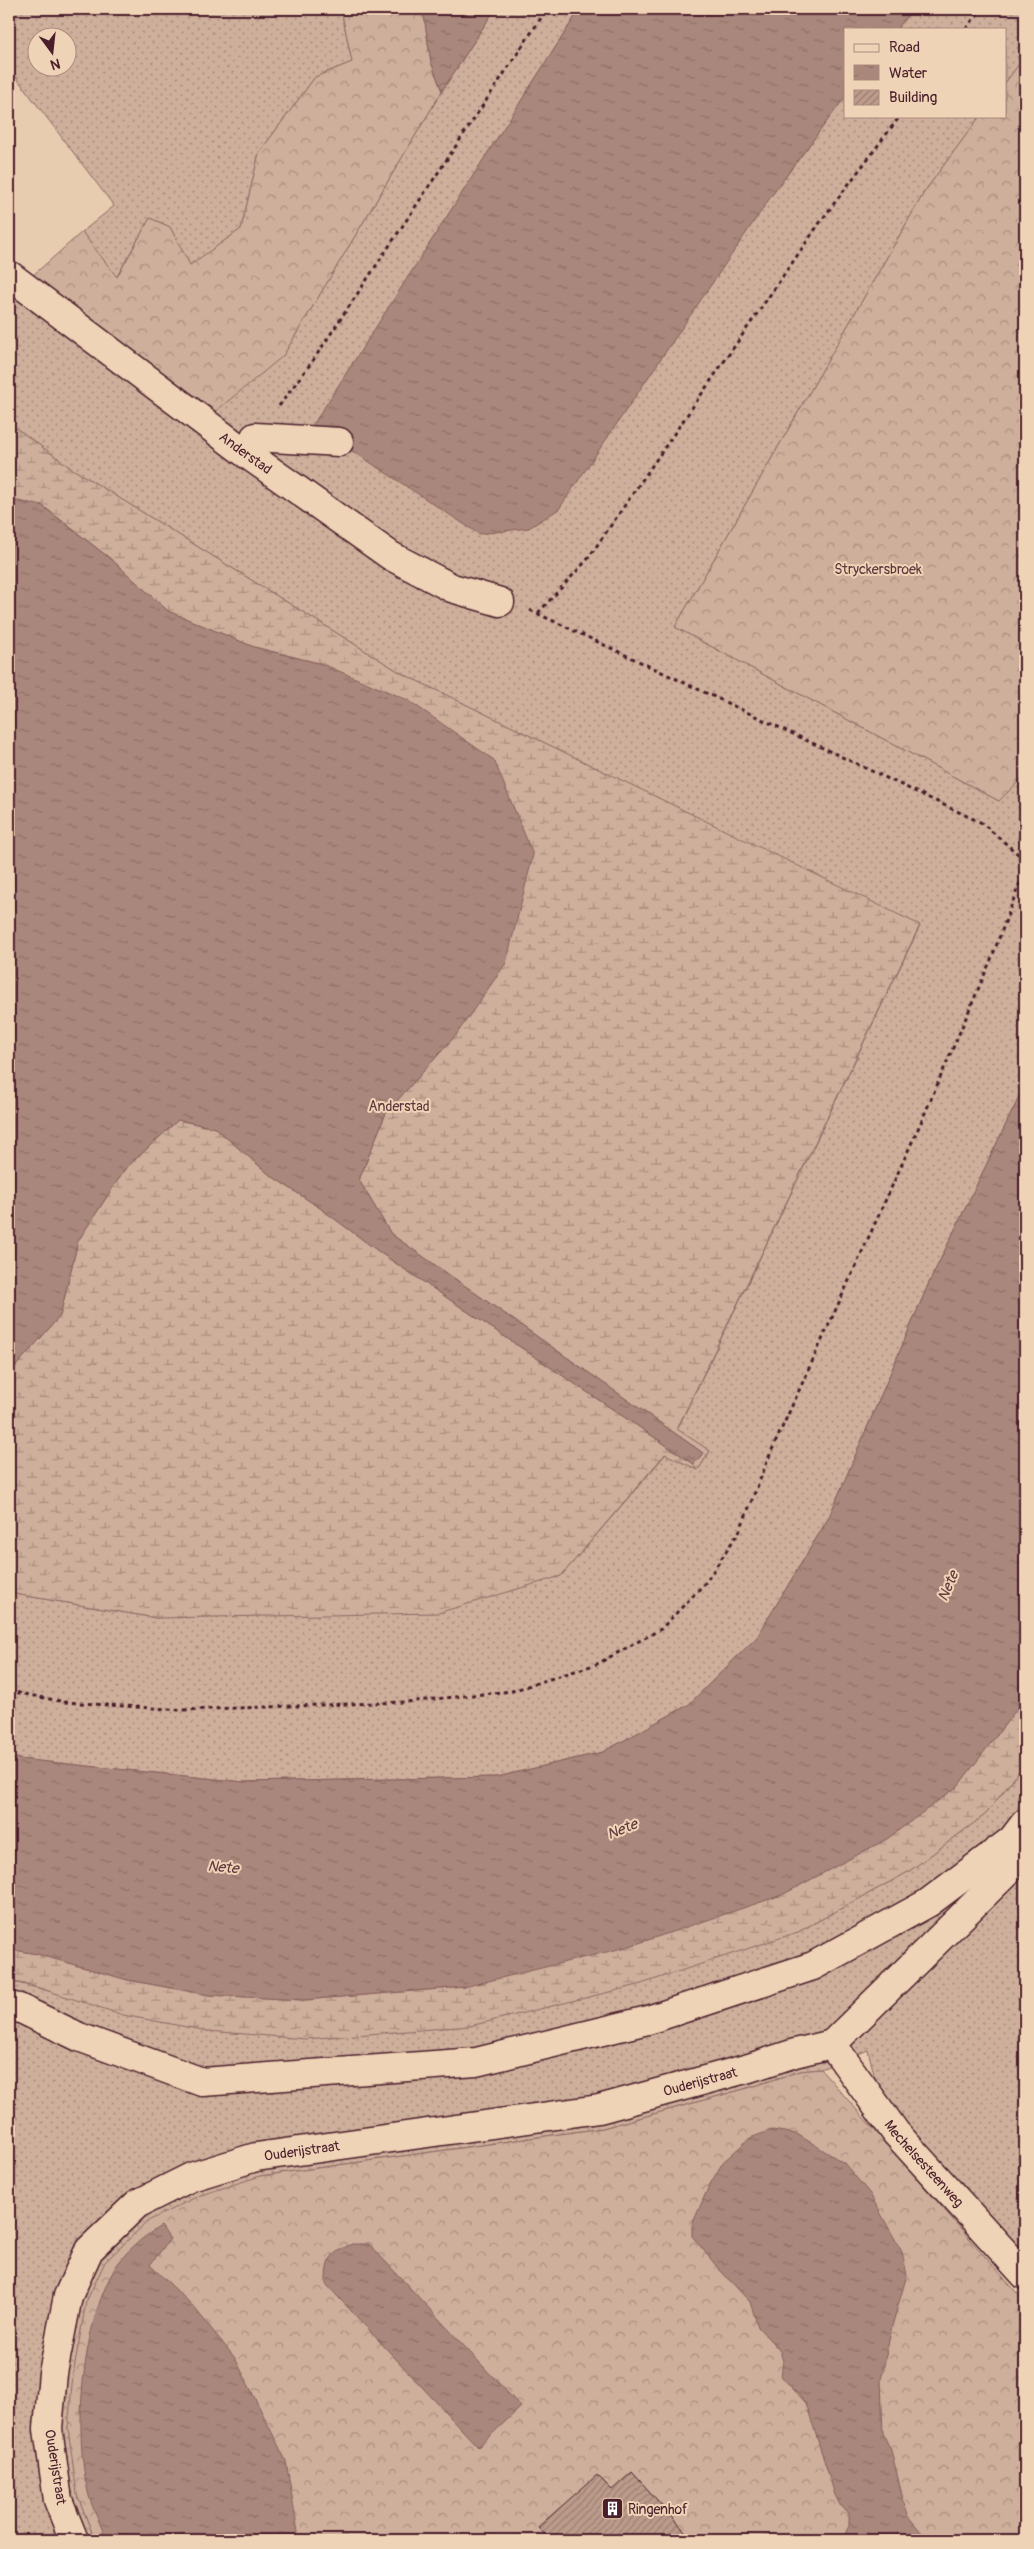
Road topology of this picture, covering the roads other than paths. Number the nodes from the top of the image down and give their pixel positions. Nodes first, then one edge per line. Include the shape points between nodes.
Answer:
1 (9, 276) edge
2 (255, 437) road end
3 (339, 442) dead end
4 (500, 602) road end
5 (1019, 1832) edge
6 (9, 2006) edge
7 (832, 2044) junction
8 (1025, 2275) edge
9 (74, 2540) edge

1 - 4 street, Anderstad via 244,452 391,556 452,588
2 - 3 street
5 - 6 street via 928,1903 813,1966 648,2020 476,2062 202,2082 79,2037
5 - 7 street via 1007,1872
7 - 8 street, Mechelsesteenweg via 896,2133
7 - 9 street, Ouderijstraat via 599,2109 256,2157 191,2177 136,2204 89,2250 68,2296 48,2429 58,2500

